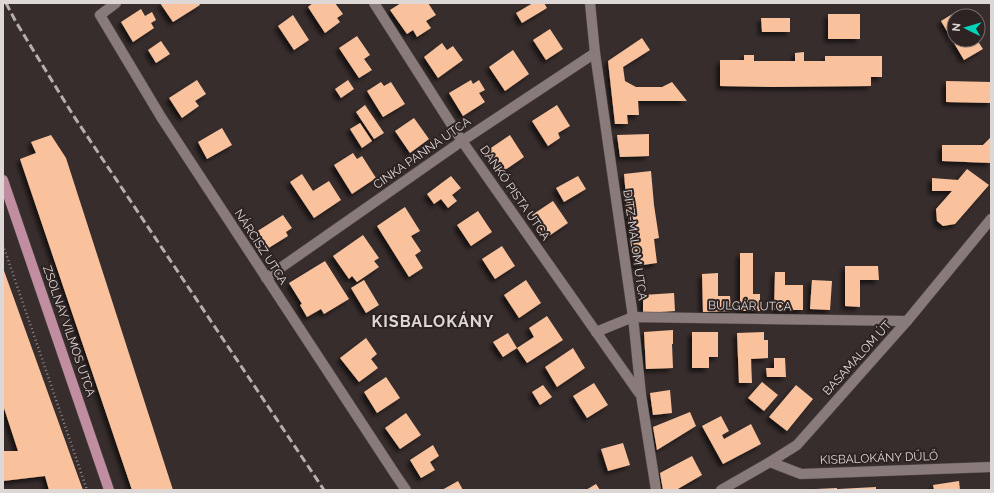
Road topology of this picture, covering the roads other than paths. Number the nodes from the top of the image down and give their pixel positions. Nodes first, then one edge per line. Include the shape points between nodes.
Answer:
1 (116, 3) edge
2 (374, 3) edge
3 (590, 3) edge
4 (595, 53) junction
5 (462, 141) junction
6 (3, 180) edge
7 (991, 219) edge
8 (266, 278) junction
9 (632, 317) junction
10 (907, 321) junction
11 (596, 332) junction
12 (640, 395) junction
13 (770, 462) junction
14 (991, 467) edge
15 (109, 490) edge
16 (406, 490) edge
17 (656, 490) edge
18 (720, 490) edge

1 - 8 street, NÁRCISZ UTCA via 100,15 161,117
2 - 5 street, DANKÓ PISTA UTCA
3 - 4 street, DITZ-MALOM UTCA
4 - 5 street, CINKA PANNA UTCA
4 - 9 street, DITZ-MALOM UTCA
5 - 8 street, CINKA PANNA UTCA
5 - 11 street, DANKÓ PISTA UTCA
6 - 15 main road, ZSOLNAY VILMOS UTCA
7 - 10 street, BASAMALOM ÚT
8 - 16 street, NÁRCISZ UTCA
9 - 10 street, BULGÁR UTCA
9 - 11 street, BULGÁR UTCA
9 - 12 street, DITZ-MALOM UTCA
10 - 13 street, BASAMALOM ÚT via 797,445
11 - 12 street, DANKÓ PISTA UTCA
12 - 17 street, DITZ-MALOM UTCA
13 - 14 street, KISBALOKÁNY DŰLŐ via 801,474
13 - 18 street, BASAMALOM ÚT

